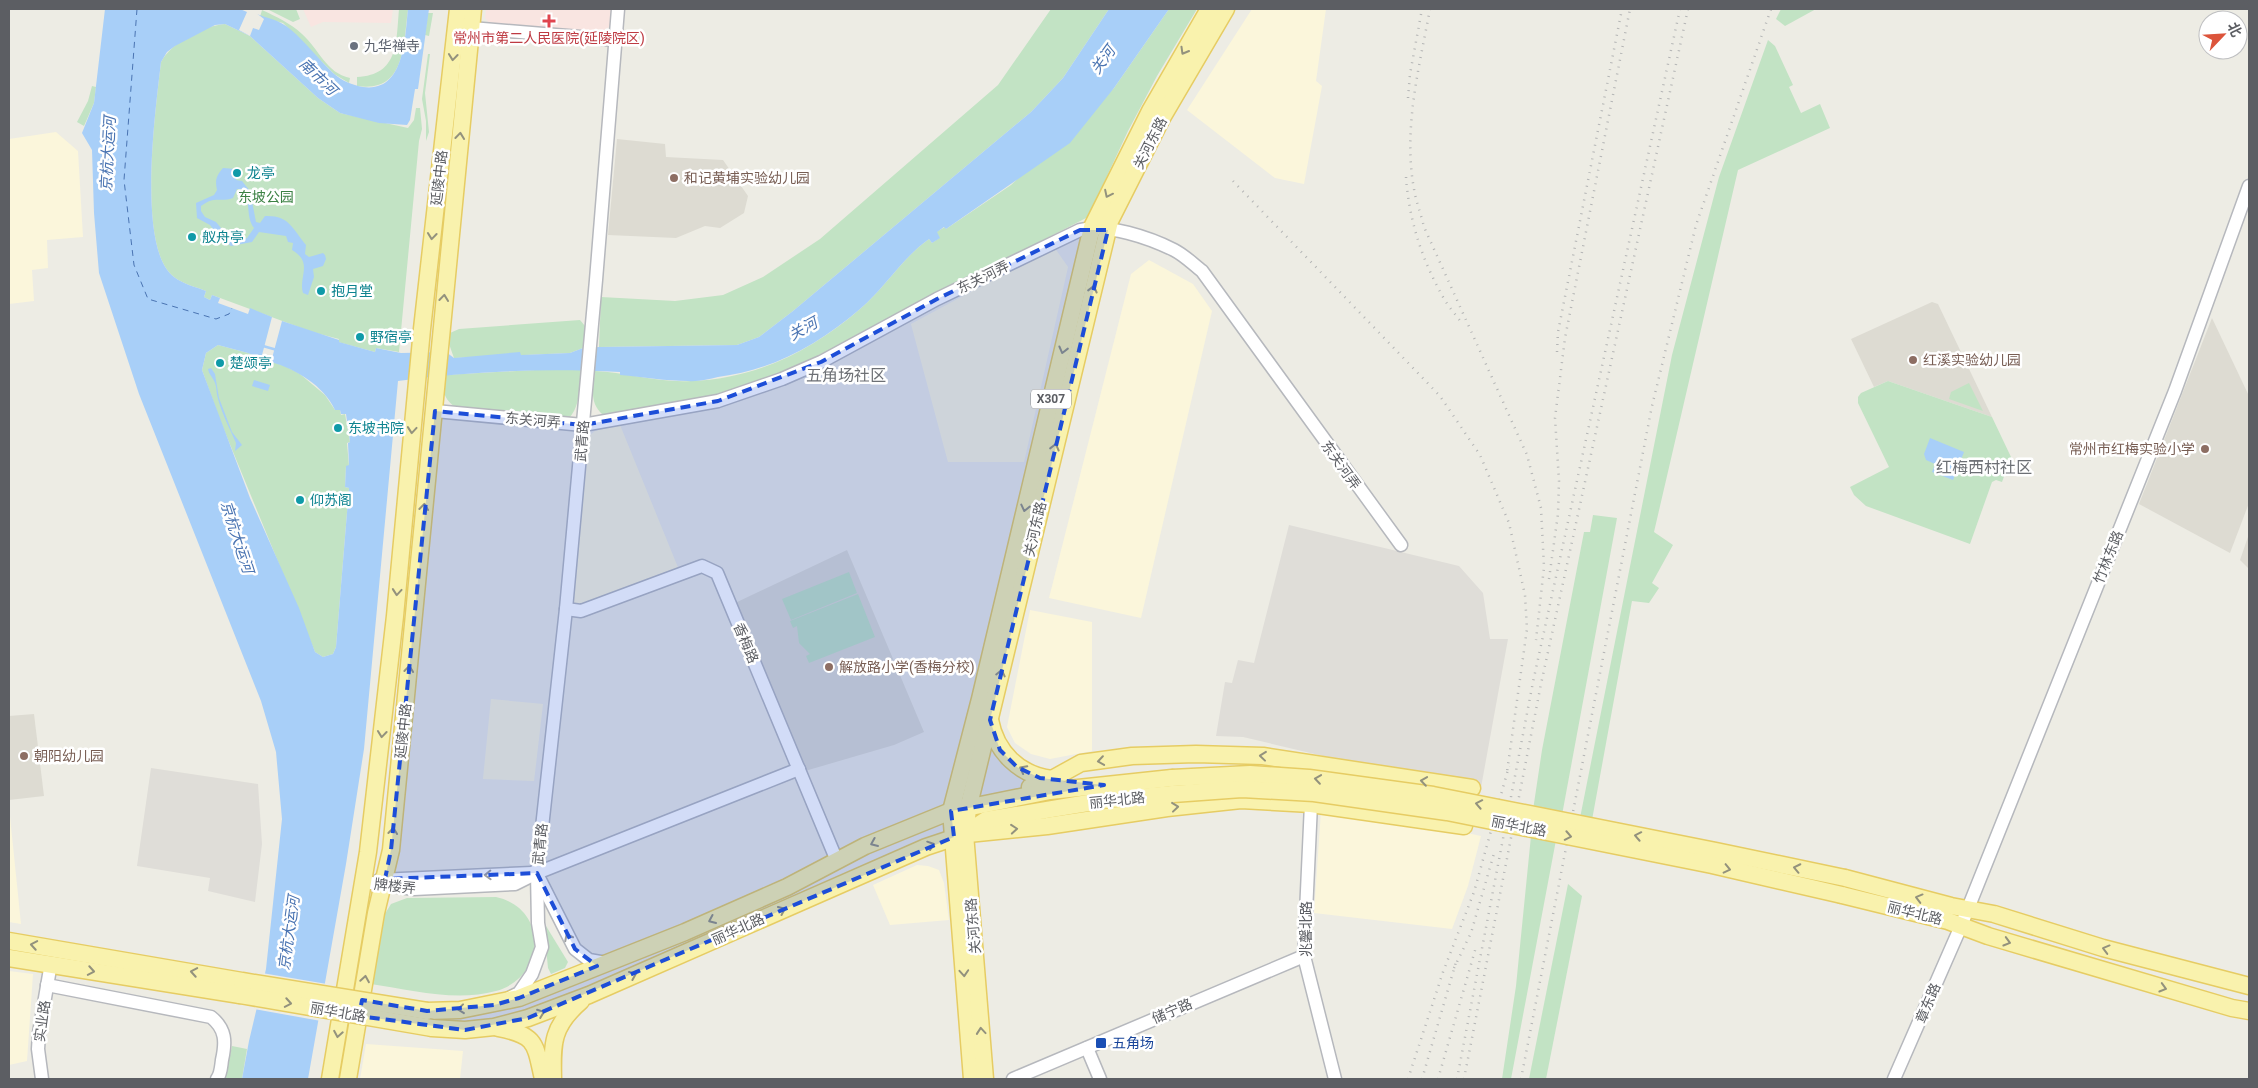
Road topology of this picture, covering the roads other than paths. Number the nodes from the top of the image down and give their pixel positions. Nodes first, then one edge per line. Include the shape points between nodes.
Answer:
1 (458, 9) edge
2 (473, 9) edge
3 (618, 9) edge
4 (1209, 9) edge
5 (1226, 9) edge
6 (471, 28) junction
7 (616, 40) junction
8 (2249, 186) edge
9 (1100, 228) junction
10 (435, 411) junction
11 (583, 425) junction
12 (1400, 545) dead end
13 (566, 609) junction
14 (990, 720) junction
15 (799, 770) junction
16 (1052, 779) junction
17 (1104, 785) junction
18 (1173, 786) junction
19 (1472, 788) dead end
20 (1311, 804) junction
21 (960, 810) junction
22 (1464, 826) dead end
23 (960, 836) junction
24 (837, 861) junction
25 (537, 873) junction
26 (364, 882) junction
27 (383, 882) junction
28 (515, 884) junction
29 (1966, 908) junction
30 (538, 910) junction
31 (1961, 926) junction
32 (9, 941) edge
33 (1304, 956) junction
34 (9, 958) edge
35 (51, 963) junction
36 (606, 963) junction
37 (2244, 984) edge
38 (47, 986) junction
39 (241, 988) junction
40 (589, 995) junction
41 (494, 1004) junction
42 (2232, 1008) junction
43 (2249, 1011) edge
44 (2249, 1015) edge
45 (494, 1027) junction
46 (1087, 1048) junction
47 (42, 1079) edge
48 (217, 1079) edge
49 (330, 1079) edge
50 (348, 1079) edge
51 (543, 1079) edge
52 (554, 1079) edge
53 (972, 1079) edge
54 (985, 1079) edge
55 (1013, 1079) edge
56 (1100, 1079) edge
57 (1335, 1079) edge
58 (1894, 1079) edge

1 -> 26 main road, 延陵中路
2 - 6 main road, 延陵中路
3 - 7 street, 武青路
4 -> 9 main road, 关河东路 / X307 via 1150,111
5 - 9 main road, 关河东路 / X307
6 - 7 street
10 -> 6 main road, 延陵中路
7 - 11 street, 武青路
8 - 29 street, 竹林东路 via 2175,391
9 - 11 street, 东关河弄 via 1080,230 937,299 782,380 718,401
9 - 12 street, 东关河弄 via 1133,234 1175,250 1202,271
14 -> 9 main road, 关河东路 / X307
9 -> 21 main road, 关河东路 / X307 via 980,700
10 - 11 street, 东关河弄
27 -> 10 main road, 延陵中路 via 391,850
11 - 13 street, 武青路
13 - 15 street, 香梅路 via 581,611 702,566 717,573
13 - 25 street, 武青路
16 -> 14 main road via 1040,778 1017,767 1000,750 992,736
14 - 21 main road, 关河东路 / X307
15 - 24 street, 香梅路
15 - 25 street, 牌楼弄
16 - 17 main road
19 -> 16 main road via 1263,756 1206,754 1132,756 1081,763
16 - 21 main road
17 - 18 main road, 丽华北路
17 - 21 main road, 丽华北路 via 989,802
18 - 23 main road, 丽华北路 via 986,820
29 -> 18 main road, 丽华北路, bridge via 1716,850 1433,795 1309,778 1260,775
18 -> 31 main road, 丽华北路, bridge via 1314,793 1447,812 1712,865
20 - 22 main road
23 -> 20 main road via 1241,800
20 - 33 street, 兆馨北路
21 - 23 main road, 关河东路 / X307
21 -> 24 main road, 丽华北路 via 865,846
40 -> 23 main road, 丽华北路 via 926,846
23 -> 53 main road, 关河东路 / X307
54 -> 23 main road, 关河东路 / X307
24 -> 36 main road, 丽华北路 via 787,888
25 -> 27 street, 牌楼弄
25 - 28 street, 牌楼弄
25 - 30 street, 武青路
36 -> 25 street, 武青路 via 589,960 575,949
26 - 27 street, 牌楼弄
26 -> 49 main road, 延陵中路
27 - 28 street, 牌楼弄 via 414,889
50 -> 27 main road, 延陵中路
28 - 30 street via 533,897
29 - 31 street, 竹林东路
37 -> 29 main road, 丽华北路
30 - 41 street, 武青路 via 542,948 532,974 519,994
31 -> 42 main road, 丽华北路
31 - 58 street, 章东路
39 -> 32 main road, 丽华北路
33 - 46 street, 储宁路
33 - 57 street, 兆馨北路
34 - 35 main road, 丽华北路
35 - 38 street, 实业路
35 -> 39 main road, 丽华北路
36 - 41 main road, 丽华北路 via 519,998
38 - 47 street, 实业路 via 38,1049
38 - 48 street via 211,1017 219,1023 224,1039
41 -> 39 main road, 丽华北路, bridge via 427,1011
39 -> 45 main road, 丽华北路, bridge via 432,1028 464,1030
45 -> 40 main road, 丽华北路
40 - 52 main road via 558,1025 553,1047
42 - 43 main road, 丽华北路
42 - 44 main road
45 - 51 main road via 521,1032 536,1047
46 - 55 street, 储宁路
46 - 56 street

